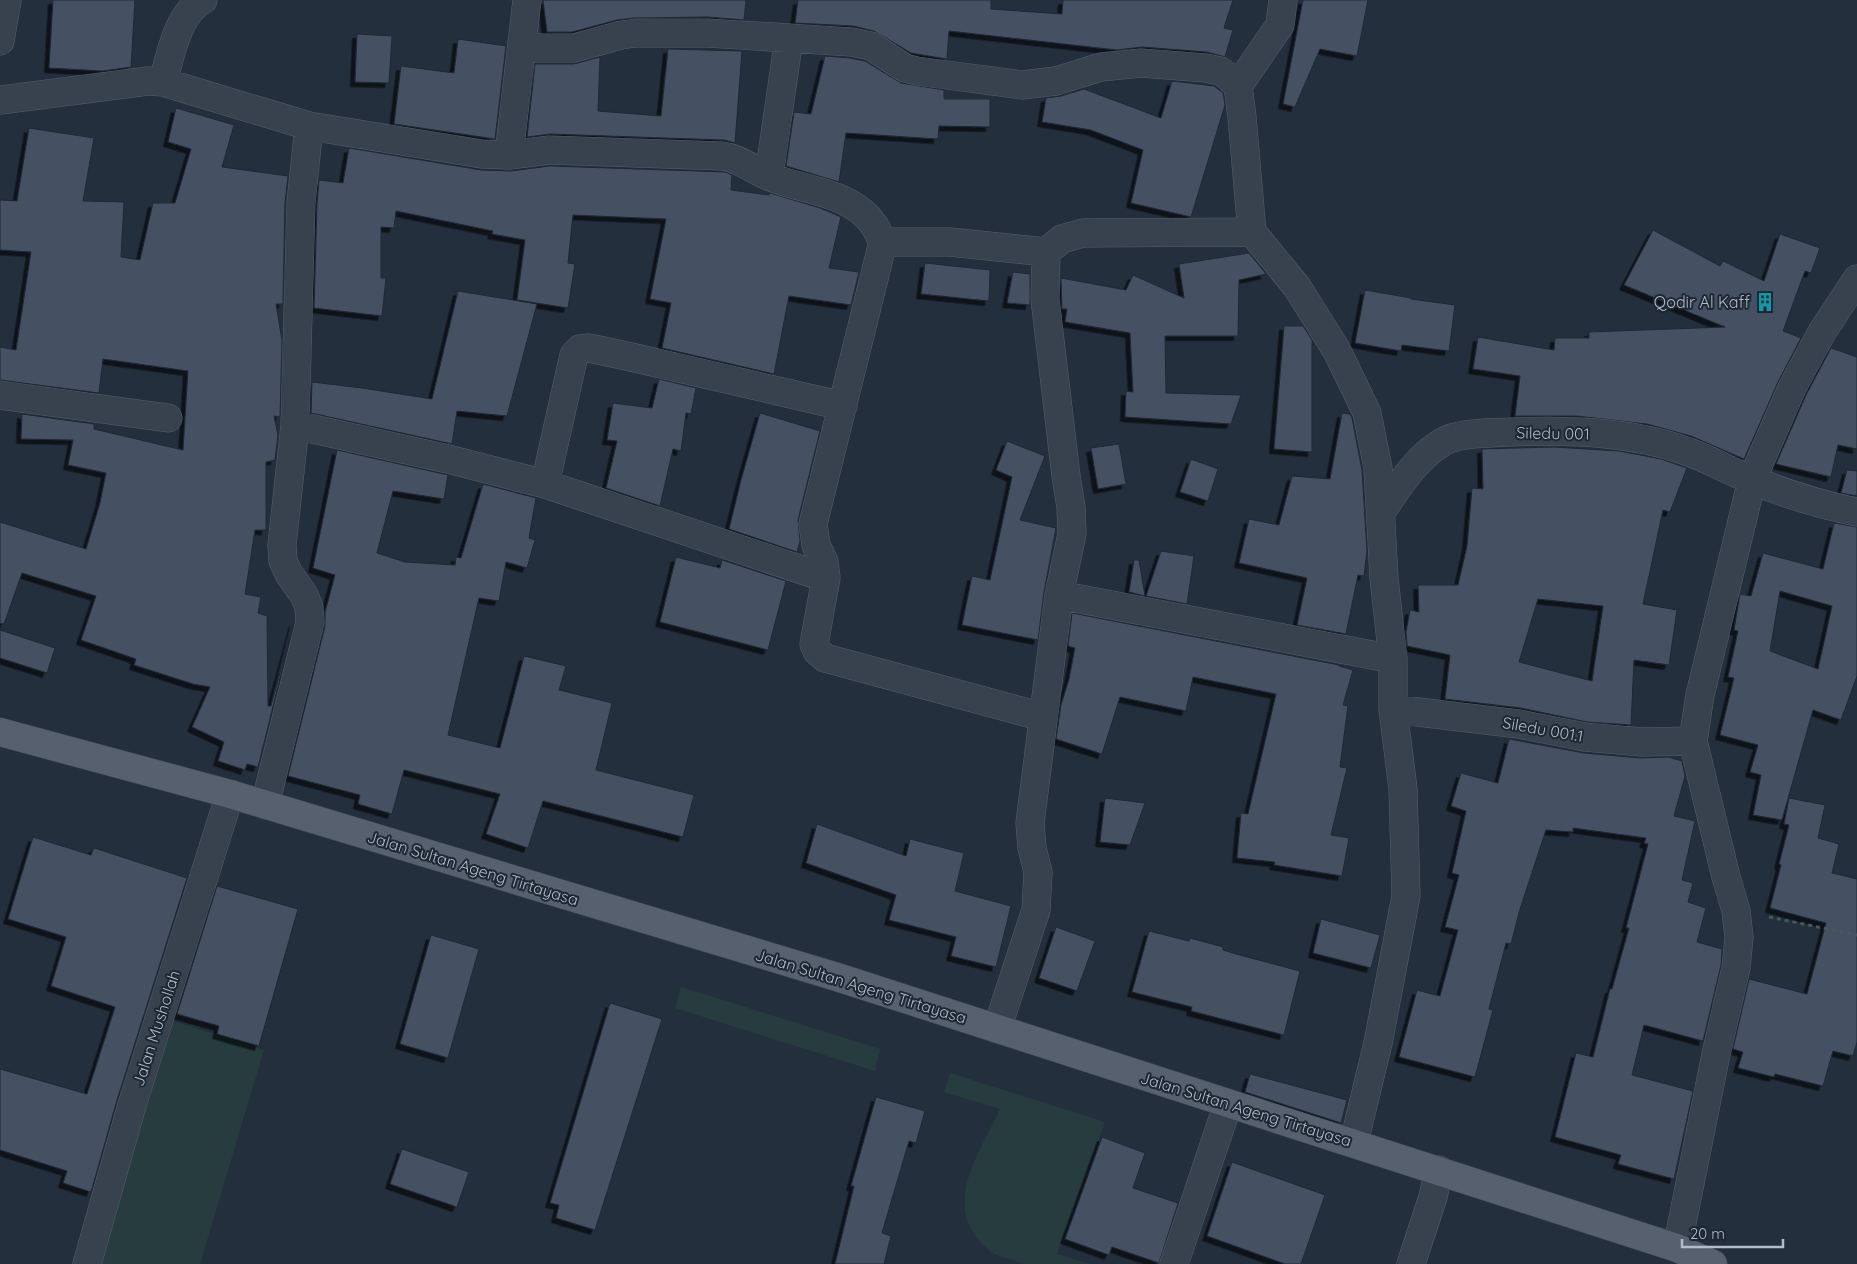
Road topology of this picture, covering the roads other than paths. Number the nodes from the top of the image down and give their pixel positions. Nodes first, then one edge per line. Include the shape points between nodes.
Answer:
1 (7, 0) edge
2 (204, 0) edge
3 (527, 0) edge
4 (1283, 0) edge
5 (789, 38) junction
6 (0, 41) edge
7 (522, 48) junction
8 (163, 82) junction
9 (1238, 86) junction
10 (0, 100) edge
11 (309, 126) junction
12 (509, 155) junction
13 (769, 176) junction
14 (1252, 232) junction
15 (883, 242) junction
16 (1046, 252) junction
17 (1857, 279) edge
18 (0, 395) edge
19 (843, 406) junction
20 (168, 418) dead end
21 (295, 425) junction
22 (1752, 480) junction
23 (545, 484) junction
24 (1381, 512) junction
25 (1857, 512) edge
26 (826, 578) junction
27 (1059, 595) junction
28 (1393, 659) junction
29 (1393, 709) junction
30 (1043, 717) junction
31 (0, 732) edge
32 (1693, 742) junction
33 (230, 794) junction
34 (265, 805) junction
35 (997, 1029) junction
36 (1224, 1115) junction
37 (1354, 1142) junction
38 (1439, 1170) junction
39 (1677, 1248) junction
40 (87, 1264) edge
41 (1174, 1264) edge
42 (1410, 1264) edge
43 (1713, 1264) edge

1 - 6 street
2 - 8 street via 189,10 184,19
3 - 7 street
4 - 9 street via 1280,25
5 - 7 street via 635,33 574,48
5 - 9 street via 852,42 871,46 905,68 1022,85 1056,81 1101,67 1141,63 1220,71
5 - 13 street
7 - 12 street
8 - 10 street via 148,81
8 - 11 street
9 - 14 street
11 - 12 street via 482,154
11 - 21 street via 301,203
12 - 13 street via 549,150 722,156 734,158
13 - 15 street via 844,201 862,212
14 - 16 street via 1083,233 1062,239
14 - 24 street via 1297,288 1332,343 1367,413 1378,468
15 - 16 street via 950,242
15 - 19 street
16 - 27 street via 1045,299 1072,507 1072,534
17 - 22 street via 1800,372
18 - 20 street
19 - 23 street via 632,356 580,349 574,356
19 - 26 street via 813,524
21 - 23 street
21 - 34 street via 283,561 307,601 310,622
22 - 24 street, Siledu 001 via 1659,442 1584,432 1474,434 1445,440 1430,450
22 - 25 street, Siledu 001 via 1807,500
22 - 32 street via 1700,695
23 - 26 street
24 - 28 street
26 - 30 street via 814,644 825,658
27 - 28 street
27 - 30 street
28 - 29 street
29 - 32 street, Siledu 001.1 via 1510,723 1585,737
29 - 37 street via 1403,789 1406,896 1378,1043
30 - 35 street via 1030,823 1038,872 1036,910
31 - 33 main road, Jalan Sultan Ageng Tirtayasa
32 - 39 street via 1736,911 1739,937 1736,968
33 - 34 main road, Jalan Sultan Ageng Tirtayasa
33 - 40 street, Jalan Mushollah via 132,1105
34 - 35 main road, Jalan Sultan Ageng Tirtayasa via 837,977
35 - 36 main road, Jalan Sultan Ageng Tirtayasa
36 - 37 main road, Jalan Sultan Ageng Tirtayasa
36 - 41 street
37 - 38 main road, Jalan Sultan Ageng Tirtayasa
38 - 39 main road, Jalan Sultan Ageng Tirtayasa
38 - 42 street
39 - 43 main road, Jalan Sultan Ageng Tirtayasa

